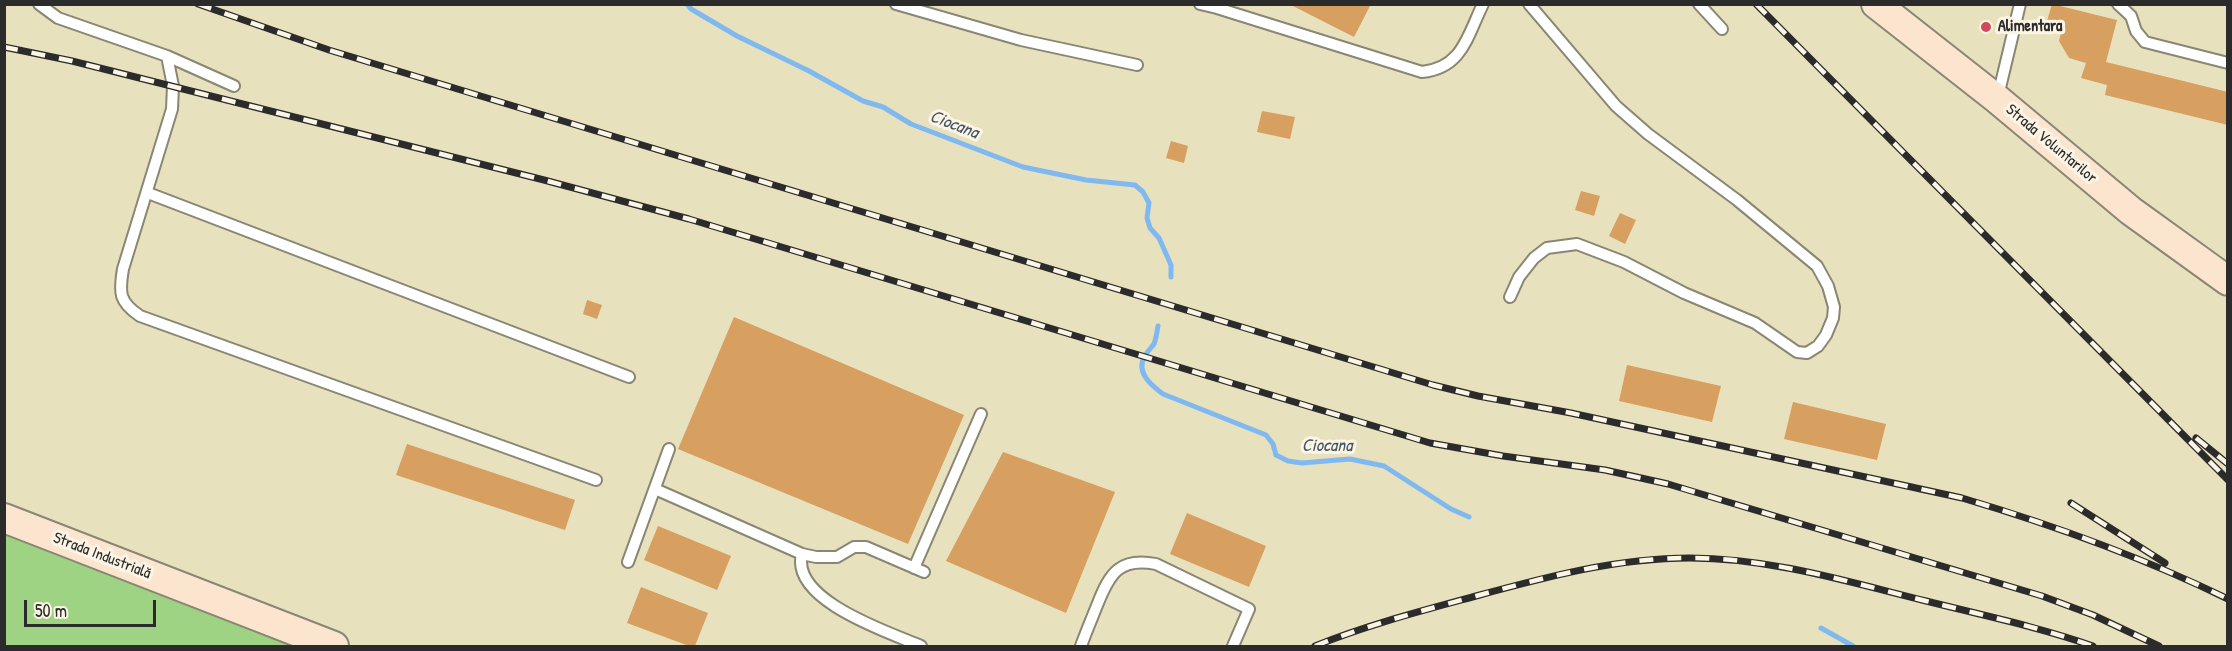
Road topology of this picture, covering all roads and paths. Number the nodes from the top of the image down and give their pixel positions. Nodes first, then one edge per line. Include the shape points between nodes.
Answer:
1 (39, 4) edge
2 (896, 4) edge
3 (1200, 4) edge
4 (1483, 4) edge
5 (1529, 4) edge
6 (1699, 4) edge
7 (1876, 4) edge
8 (2020, 4) edge
9 (2117, 5) edge
10 (1722, 29) dead end
11 (167, 56) junction
12 (2228, 63) edge
13 (1137, 65) dead end
14 (234, 86) dead end
15 (1997, 99) junction
16 (148, 193) junction
17 (2228, 281) edge
18 (1510, 297) dead end
19 (629, 377) dead end
20 (981, 414) dead end
21 (669, 449) dead end
22 (596, 480) dead end
23 (655, 489) junction
24 (4, 518) edge
25 (802, 554) junction
26 (628, 562) dead end
27 (334, 646) edge
28 (921, 646) edge
29 (1081, 646) edge
30 (1233, 646) edge

1 - 11 lane via 58,18
2 - 13 lane via 1021,40
3 - 4 lane via 1422,72 1437,70 1459,54
5 - 18 lane via 1623,113 1817,266 1834,306 1833,318 1818,346 1807,353 1797,352 1755,323 1576,244 1547,248 1534,258
6 - 10 lane
7 - 15 main road, Strada Voluntarilor
8 - 15 lane
9 - 12 lane via 2131,16 2145,42
11 - 14 lane
11 - 16 lane via 173,86 172,109
15 - 17 main road, Strada Voluntarilor via 2131,211
16 - 19 lane
16 - 22 lane via 120,286 125,304 140,316
20 - 25 lane via 919,570 866,547 854,547 837,557
21 - 23 lane
23 - 25 lane
23 - 26 lane
24 - 27 main road, Strada Industrială
25 - 28 lane via 801,571 823,599
29 - 30 lane via 1113,574 1143,562 1156,564 1249,609

